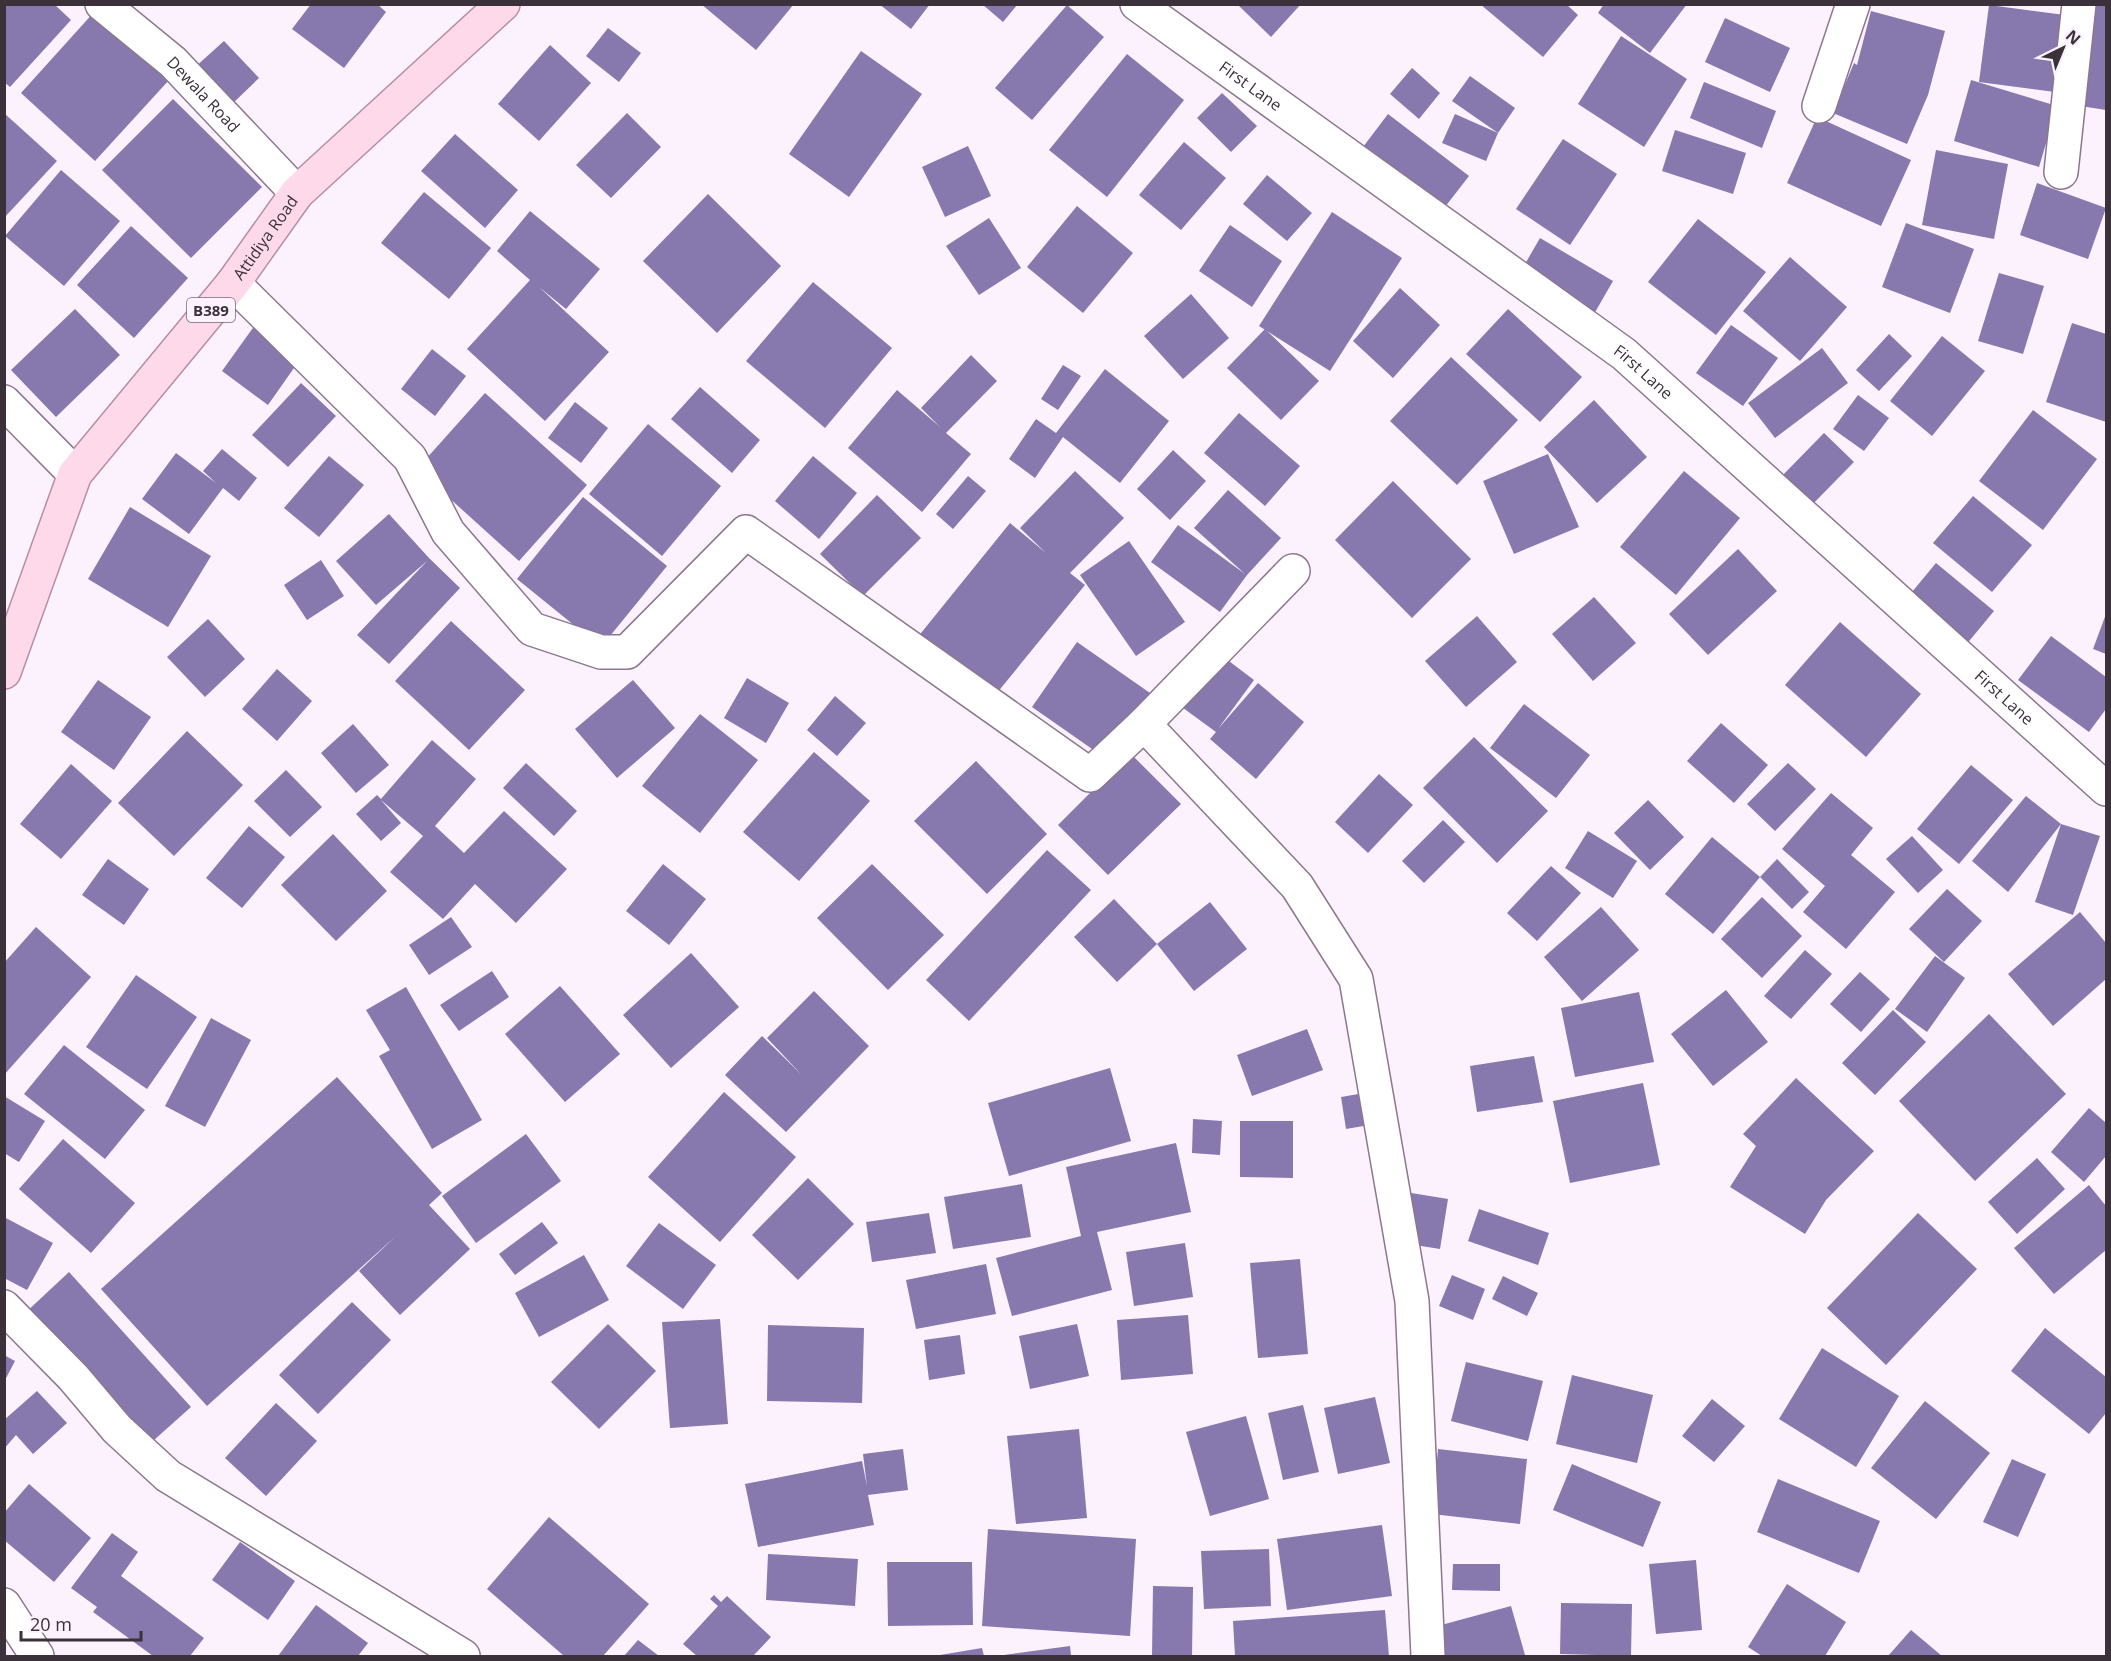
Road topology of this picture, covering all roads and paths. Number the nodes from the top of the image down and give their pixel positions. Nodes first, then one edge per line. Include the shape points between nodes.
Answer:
1 (102, 4) edge
2 (503, 4) edge
3 (1137, 4) edge
4 (1852, 4) edge
5 (2079, 4) edge
6 (1819, 106) dead end
7 (2061, 172) dead end
8 (297, 193) junction
9 (234, 283) junction
10 (4, 402) edge
11 (75, 474) junction
12 (1293, 571) dead end
13 (4, 672) edge
14 (1144, 724) junction
15 (2106, 789) edge
16 (4, 1307) edge
17 (4, 1605) edge
18 (37, 1656) edge
19 (463, 1656) edge
20 (1428, 1656) edge

1 - 8 street, Dewala Road via 173,62
2 - 8 main road, Attidiya Road / B389
3 - 15 street, First Lane via 1624,354
4 - 6 street
5 - 7 street
8 - 9 main road, Attidiya Road / B389
9 - 11 main road, Attidiya Road / B389
9 - 14 street via 410,458 448,532 532,629 601,652 627,651 746,532 1090,775
10 - 11 street
11 - 13 main road, Attidiya Road / B389
12 - 14 street
14 - 20 street via 1298,886 1356,979 1412,1301
16 - 19 street via 73,1377 117,1429 168,1476
17 - 18 street

